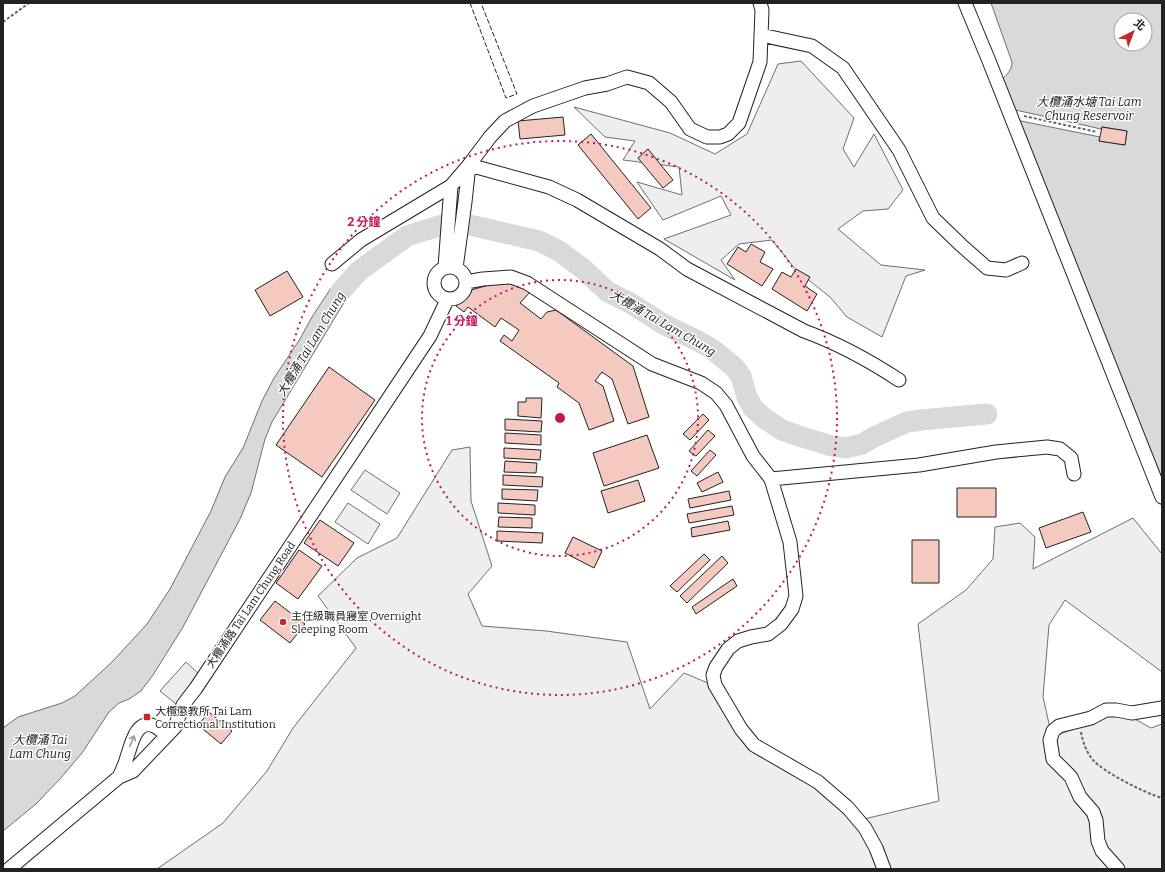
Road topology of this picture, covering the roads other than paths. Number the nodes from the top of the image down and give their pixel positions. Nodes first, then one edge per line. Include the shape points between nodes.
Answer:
1 (760, 3) edge
2 (965, 3) edge
3 (761, 35) junction
4 (469, 165) junction
5 (451, 186) junction
6 (452, 253) junction
7 (1022, 263) dead end
8 (332, 264) dead end
9 (450, 268) junction
10 (466, 282) junction
11 (448, 300) junction
12 (899, 380) dead end
13 (1074, 474) dead end
14 (771, 479) junction
15 (1162, 497) edge
16 (1162, 708) edge
17 (166, 736) junction
18 (119, 777) junction
19 (9, 869) edge
20 (884, 869) edge
21 (1118, 869) edge

1 - 3 street
2 - 15 street
3 - 4 street via 760,62 739,123 728,134 707,137 690,129 670,102 649,83 627,77 555,98 505,121
3 - 7 street via 812,46 843,68 899,150 933,218 987,268 1006,270
4 - 5 street
4 - 6 street via 465,202
4 - 12 street via 549,188 577,200 660,249 687,269 875,365
5 - 6 street via 449,202
5 - 8 street via 361,240
6 - 9 street
9 - 10 street via 463,273
9 - 11 street via 436,274 433,284 438,294
10 - 11 street via 461,295
10 - 14 street via 511,277 527,283 652,364 701,383 716,393 726,405 753,456
11 - 17 street, 大欖涌路 Tai Lam Chung Road via 430,336 192,685 175,727
13 - 14 street via 1071,458 1060,449 1047,447 996,452 919,466
14 - 20 street via 790,542 796,596 792,609 781,624 768,634 738,641 728,649 713,675 715,685 741,729 754,745 818,782 848,808 865,828
16 - 21 street via 1132,713 1106,710 1099,715 1059,726 1050,740 1053,759 1071,777 1080,797 1093,812 1102,851
17 - 18 street, 大欖涌路 Tai Lam Chung Road via 133,771
18 -> 17 street via 132,738 139,729 146,724 153,725
18 - 19 street, 大欖涌路 Tai Lam Chung Road

